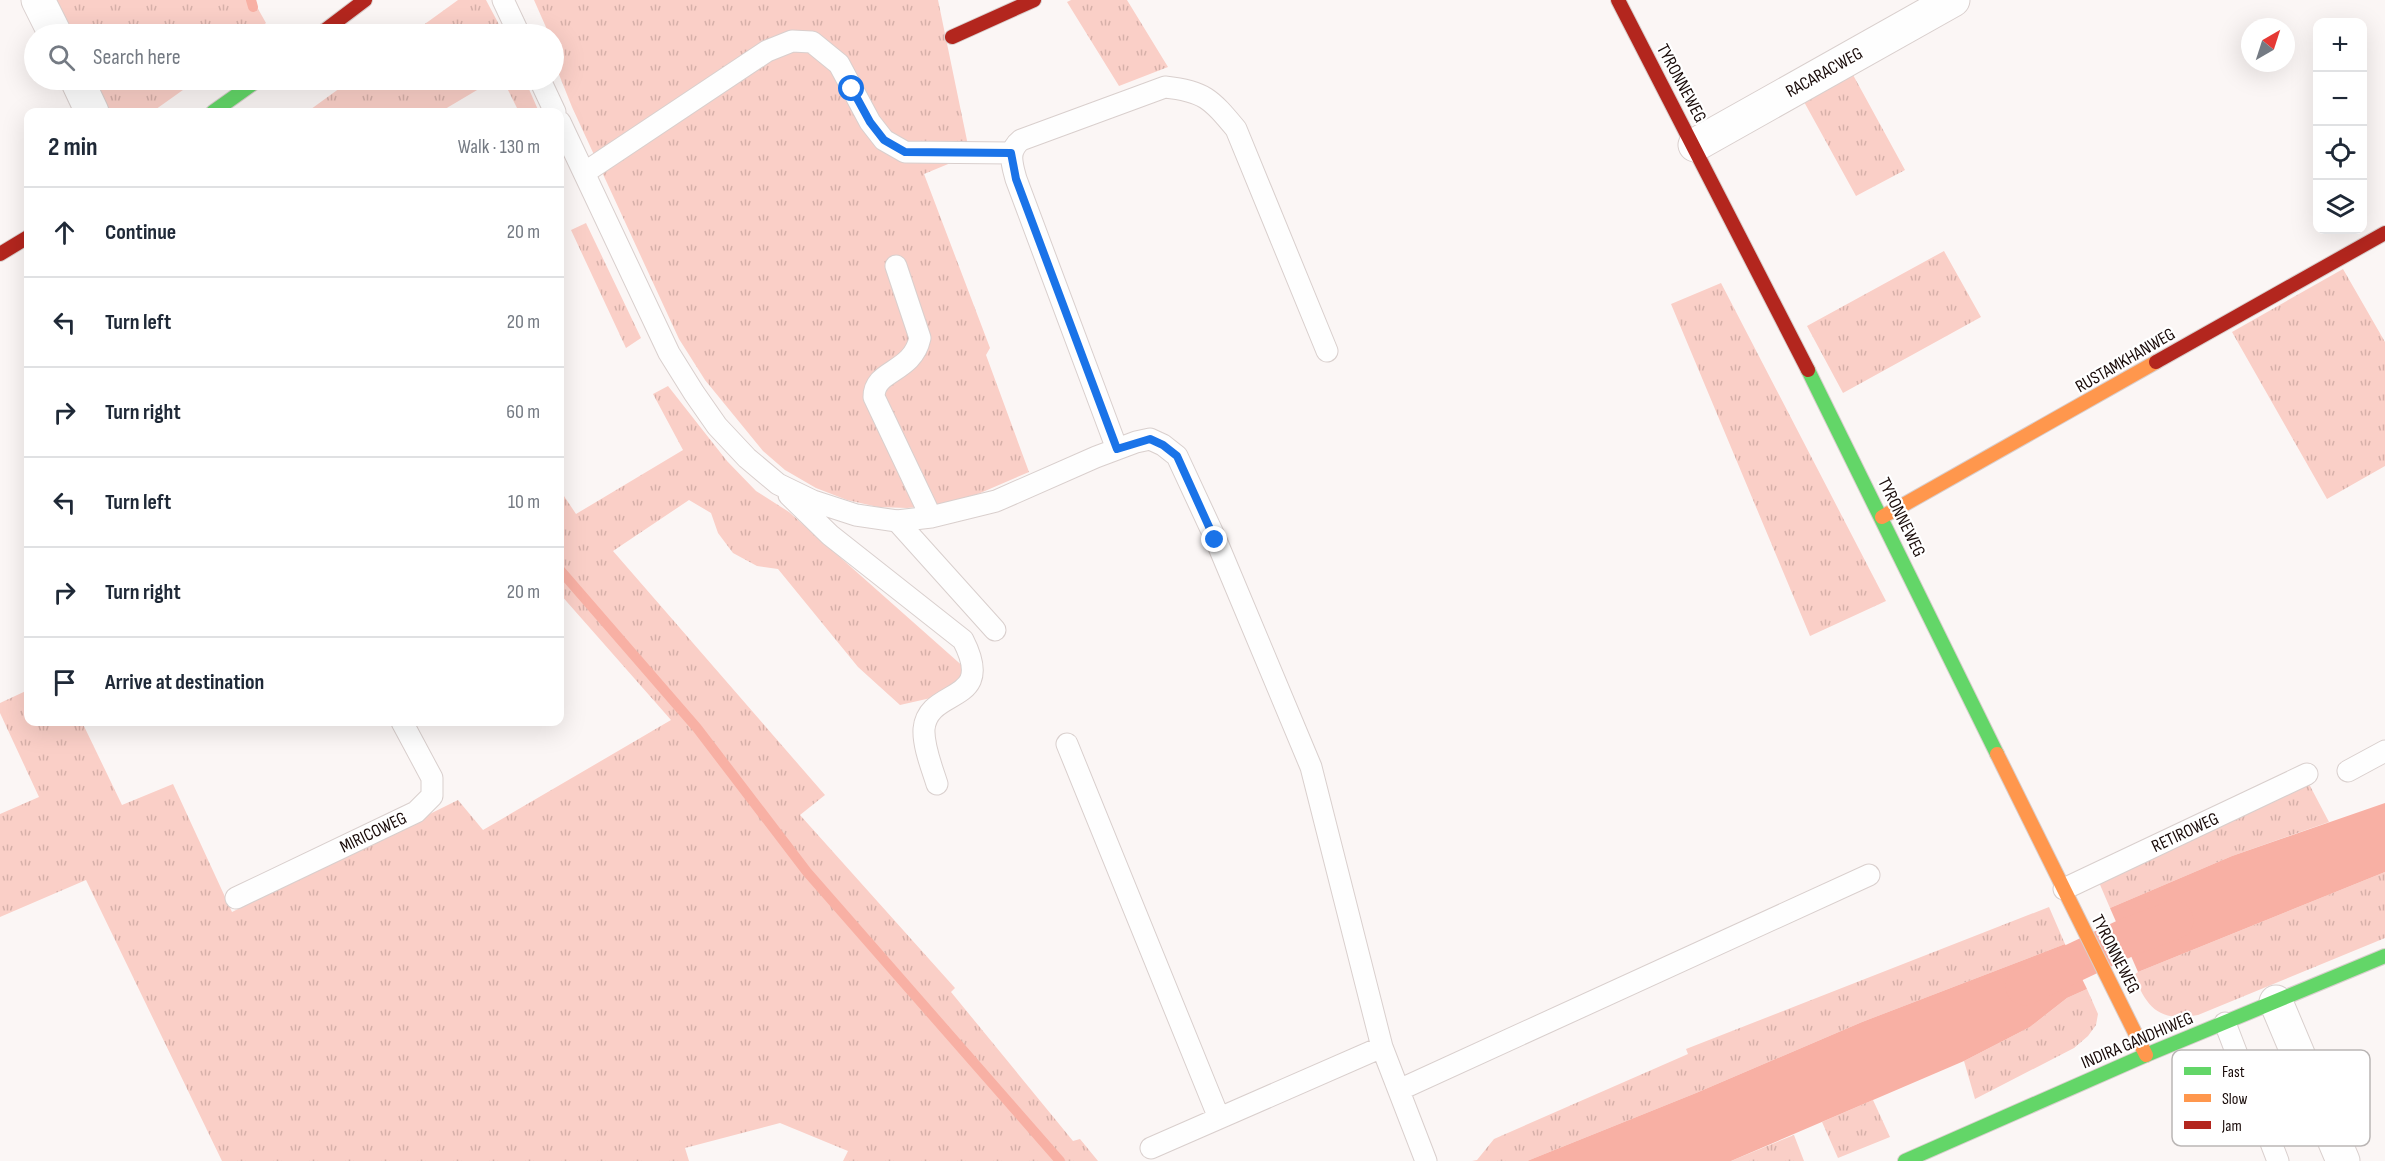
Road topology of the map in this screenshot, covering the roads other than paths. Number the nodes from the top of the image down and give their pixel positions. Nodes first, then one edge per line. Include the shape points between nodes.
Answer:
1 (38, 0) edge
2 (365, 0) edge
3 (502, 0) edge
4 (1034, 0) edge
5 (1618, 0) edge
6 (1953, 0) edge
7 (50, 24) edge
8 (333, 24) edge
9 (514, 24) edge
10 (952, 37) dead end
11 (82, 90) edge
12 (244, 90) edge
13 (545, 90) edge
14 (90, 108) edge
15 (219, 108) edge
16 (553, 108) edge
17 (564, 131) edge
18 (1695, 145) junction
19 (1011, 153) junction
20 (584, 174) junction
21 (2385, 233) edge
22 (24, 239) edge
23 (0, 254) edge
24 (896, 266) dead end
25 (1328, 351) dead end
26 (1117, 449) junction
27 (778, 484) junction
28 (931, 517) junction
29 (1882, 518) junction
30 (897, 521) junction
31 (995, 630) dead end
32 (404, 726) edge
33 (1066, 744) dead end
34 (2385, 751) edge
35 (2348, 771) dead end
36 (2307, 774) dead end
37 (937, 784) dead end
38 (1869, 875) dead end
39 (2067, 897) junction
40 (236, 898) dead end
41 (2385, 956) edge
42 (2276, 1002) junction
43 (2225, 1023) junction
44 (1383, 1047) junction
45 (2235, 1050) edge
46 (2296, 1050) edge
47 (2146, 1055) junction
48 (1399, 1090) junction
49 (1219, 1118) junction
50 (2272, 1146) edge
51 (2337, 1146) edge
52 (1151, 1148) dead end
53 (1942, 1154) edge
54 (1426, 1161) edge
55 (1905, 1161) edge
56 (2278, 1161) edge
57 (2343, 1161) edge

1 - 7 street
2 - 8 street
3 - 9 lane
4 - 10 street
5 - 18 street, TYRONNEWEG
6 - 18 street, RACARACWEG
11 - 14 street
12 - 15 street
13 - 16 lane
17 - 20 lane
18 - 29 street, TYRONNEWEG
19 - 20 lane via 905,152 884,140 870,122 839,64 812,42 792,41 737,70
19 - 25 lane via 1021,140 1164,87 1188,90 1214,102 1236,129
19 - 26 lane via 1016,179
20 - 27 lane via 669,353 694,393 717,426
21 - 29 street, RUSTAMKHANWEG
22 - 23 street
24 - 28 lane via 920,338 908,362 876,384 874,397
26 - 28 lane via 996,501
26 - 44 lane via 1150,439 1177,456 1215,540 1311,767
27 - 30 lane via 856,516
27 - 37 lane via 830,535 963,640 972,657 971,681 934,709 924,729
28 - 30 lane
29 - 39 street, TYRONNEWEG
30 - 31 lane
32 - 40 lane, MIRICOWEG via 432,778 432,796 416,812
33 - 49 lane
34 - 35 lane
36 - 39 lane, RETIROWEG
38 - 48 lane
39 - 47 street, TYRONNEWEG
41 - 42 street, INDIRA GANDHIWEG
42 - 43 street, INDIRA GANDHIWEG
42 - 46 street
43 - 45 lane
43 - 47 street, INDIRA GANDHIWEG
44 - 48 lane
44 - 49 lane
47 - 53 street, INDIRA GANDHIWEG
48 - 54 lane
49 - 52 lane
50 - 56 lane
51 - 57 street
53 - 55 street, INDIRA GANDHIWEG

